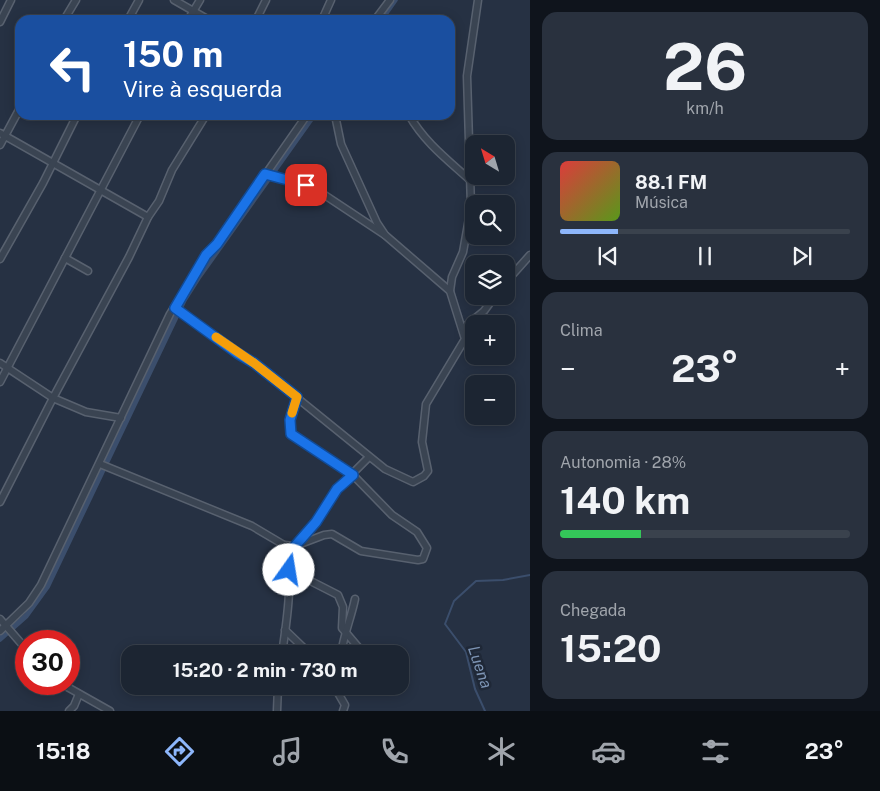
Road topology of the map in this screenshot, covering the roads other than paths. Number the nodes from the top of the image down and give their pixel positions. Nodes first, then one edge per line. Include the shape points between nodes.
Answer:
1 (12, 0) edge
2 (76, 0) edge
3 (139, 0) edge
4 (174, 0) edge
5 (200, 0) edge
6 (266, 0) edge
7 (331, 0) edge
8 (390, 0) edge
9 (478, 0) edge
10 (193, 11) junction
11 (67, 15) edge
12 (131, 15) edge
13 (191, 15) edge
14 (200, 15) edge
15 (258, 15) edge
16 (324, 15) edge
17 (379, 15) edge
18 (0, 22) edge
19 (15, 116) edge
20 (74, 120) edge
21 (137, 120) edge
22 (203, 120) edge
23 (303, 120) edge
24 (336, 120) edge
25 (413, 120) edge
26 (3, 134) edge
27 (470, 135) edge
28 (0, 145) edge
29 (52, 164) junction
30 (265, 174) junction
31 (465, 175) edge
32 (471, 185) edge
33 (100, 191) junction
34 (148, 217) junction
35 (385, 235) junction
36 (530, 255) edge
37 (65, 258) junction
38 (0, 259) edge
39 (88, 271) dead end
40 (515, 272) edge
41 (450, 291) junction
42 (488, 305) edge
43 (175, 308) junction
44 (463, 328) junction
45 (0, 363) edge
46 (8, 367) junction
47 (0, 382) edge
48 (297, 397) junction
49 (53, 398) junction
50 (121, 418) junction
51 (368, 458) junction
52 (100, 464) junction
53 (353, 475) junction
54 (0, 502) edge
55 (284, 545) junction
56 (295, 546) junction
57 (288, 559) junction
58 (289, 570) junction
59 (355, 599) dead end
60 (0, 619) edge
61 (3, 629) edge
62 (285, 630) junction
63 (344, 632) junction
64 (15, 640) edge
65 (283, 645) edge
66 (301, 645) edge
67 (342, 645) edge
68 (356, 645) edge
69 (79, 695) edge
70 (80, 695) edge
71 (278, 695) edge
72 (340, 695) edge
73 (69, 711) edge
74 (110, 711) edge
75 (277, 711) edge
76 (343, 711) edge

1 - 18 street
2 - 11 street
3 - 12 street
4 - 10 street
5 - 10 street
6 - 15 street
7 - 16 street
8 - 17 street
9 - 27 street via 468,76
10 - 13 street
10 - 14 street
19 - 26 street
20 - 29 street
21 - 33 street
22 - 34 street
23 - 30 street
24 - 35 street via 341,144
25 - 31 street via 429,144
26 - 28 street
26 - 29 street
29 - 33 street
29 - 38 street
30 - 35 street via 314,188
30 - 43 street via 206,255
32 - 41 street via 467,236
33 - 34 street
33 - 37 street
34 - 49 street
35 - 41 street
36 - 40 street
37 - 39 street
37 - 46 street
41 - 44 street
42 - 44 street
43 - 48 street
43 - 50 street
44 - 51 street via 464,342 426,404 422,442 428,471 409,481
45 - 46 street
46 - 47 street
46 - 49 street
48 - 51 street
48 - 53 street via 290,420 291,434
49 - 50 street via 86,412
49 - 54 street
50 - 52 street
51 - 53 street
52 - 55 street via 252,526
52 - 61 street via 41,585 29,603
53 - 56 street via 337,489 316,522
53 - 56 street via 392,515 417,532 427,548 423,559 361,551 332,534
55 - 56 street
55 - 57 street
56 - 57 street
57 - 58 street
58 - 62 street
58 - 63 street via 338,595 344,607
59 - 63 street
60 - 61 street
61 - 64 street
62 - 65 street
62 - 66 street
63 - 67 street
63 - 68 street
69 - 73 street
70 - 74 street
71 - 75 street
72 - 76 street via 346,705

